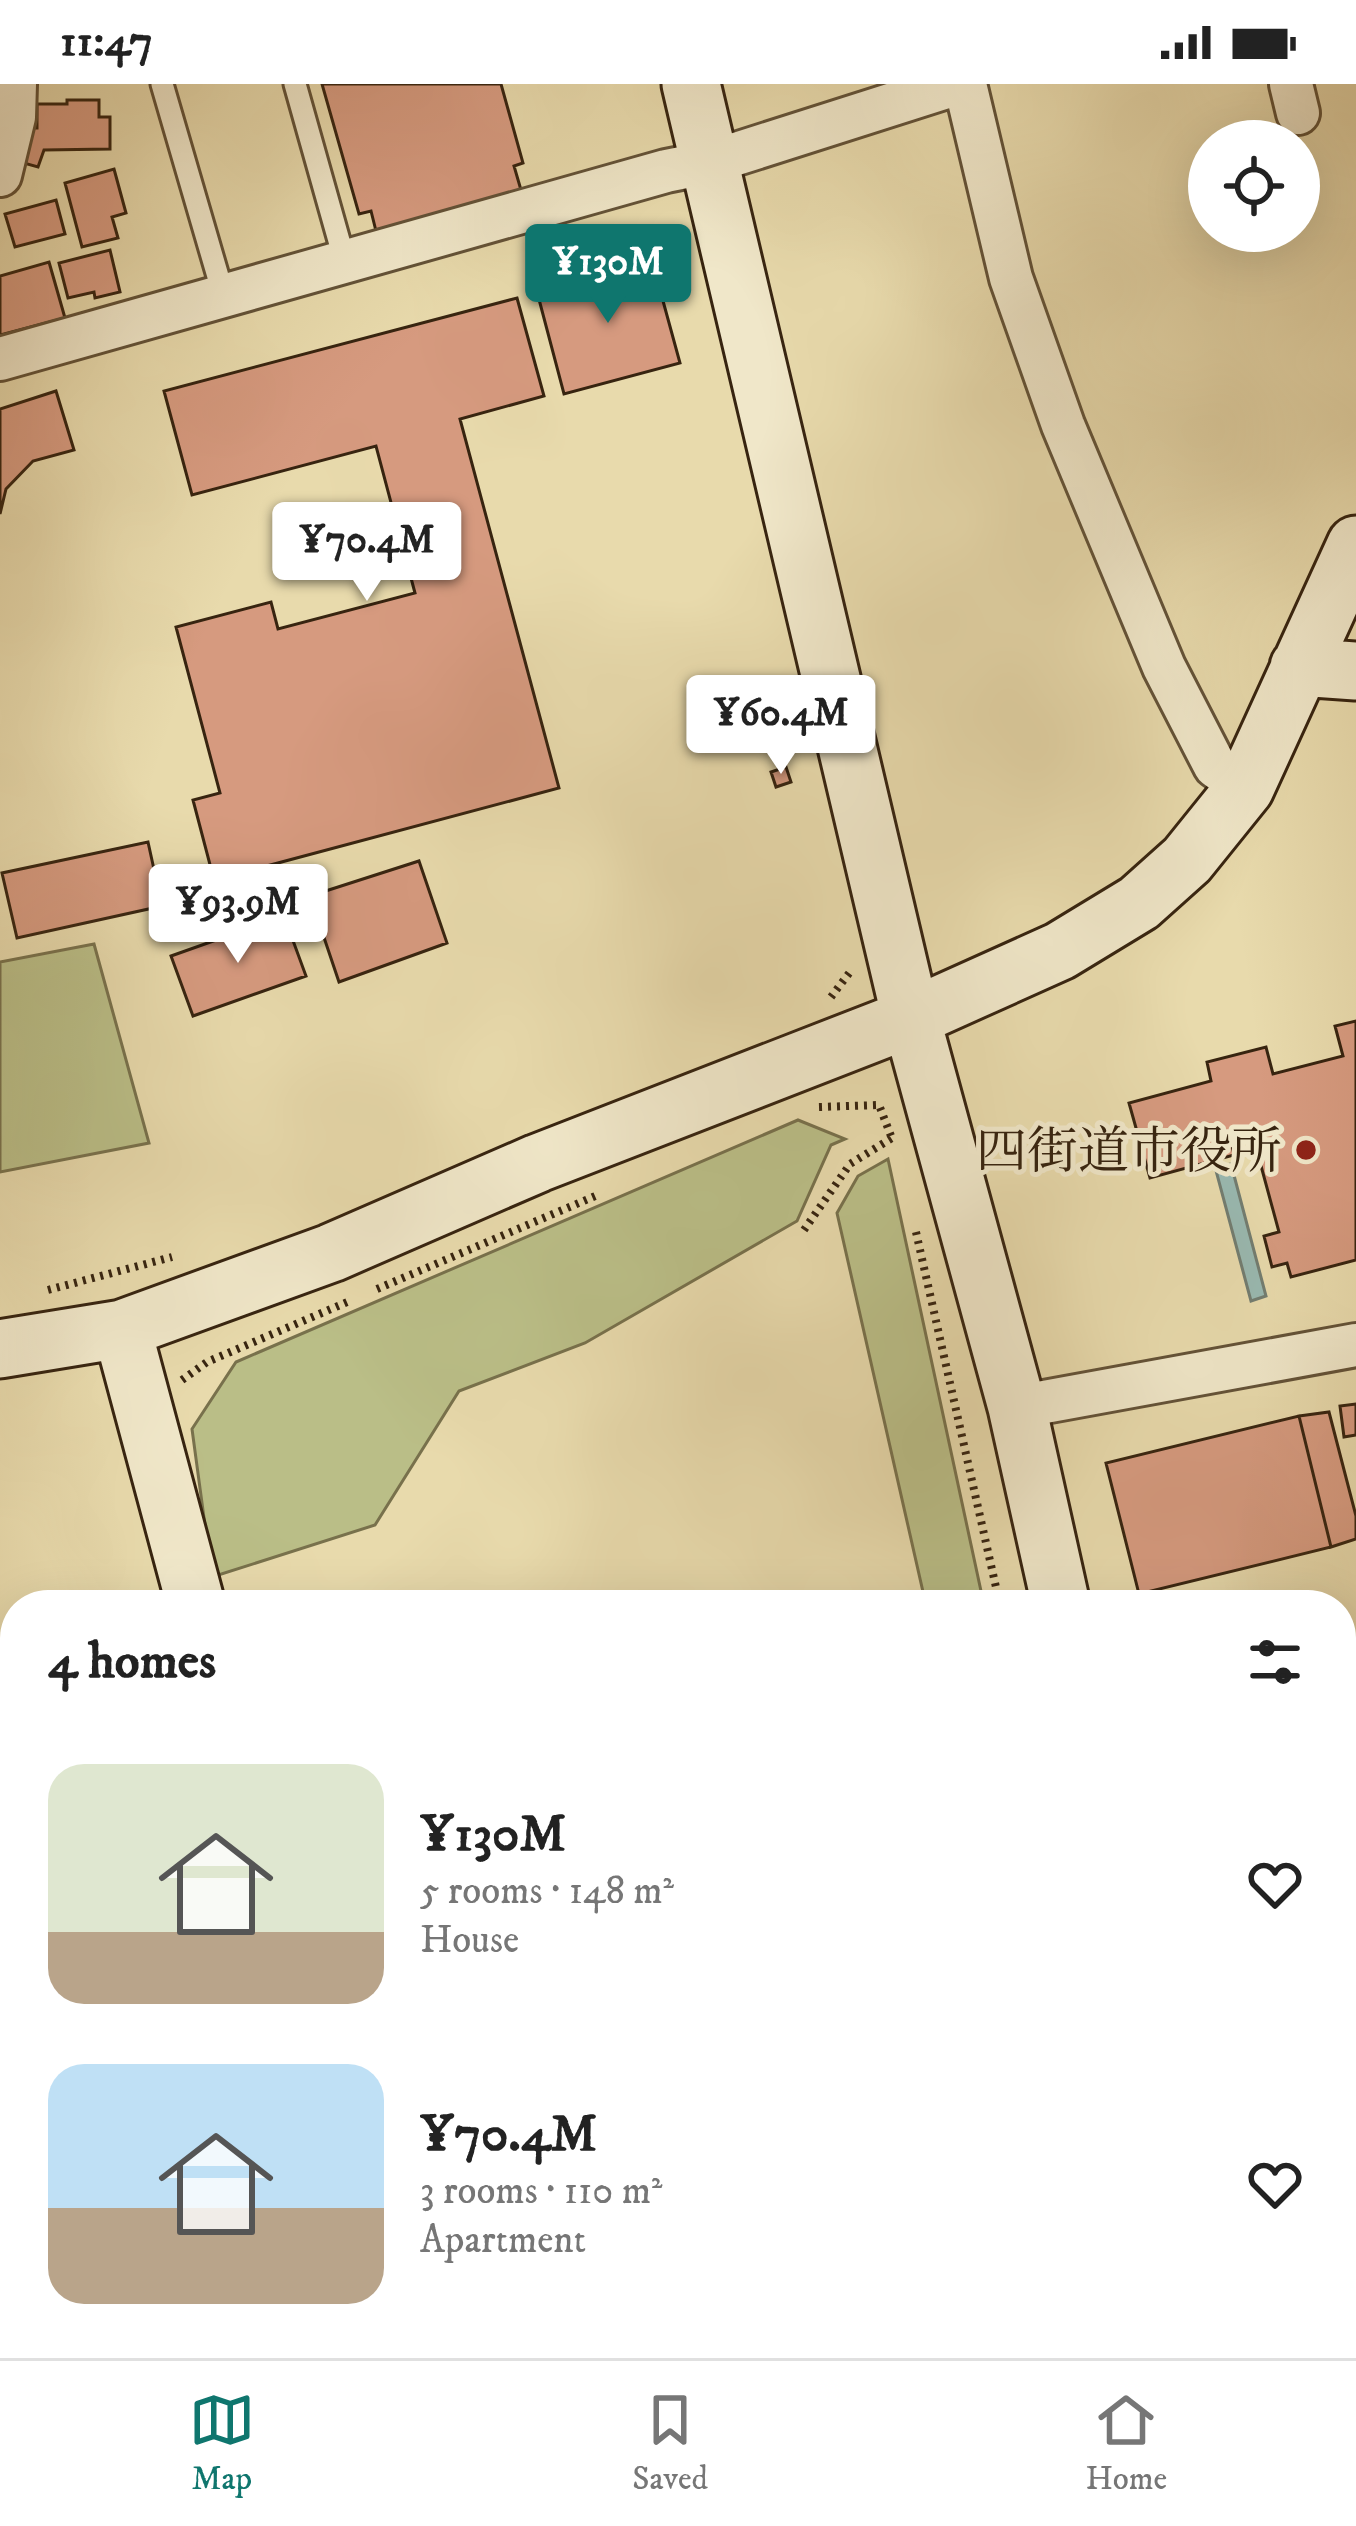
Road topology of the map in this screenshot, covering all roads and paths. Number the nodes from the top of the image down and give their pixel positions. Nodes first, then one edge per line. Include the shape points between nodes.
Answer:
1 (15, 84) edge
2 (162, 84) edge
3 (295, 84) edge
4 (691, 84) edge
5 (961, 84) edge
6 (711, 163) junction
7 (0, 175) edge
8 (345, 262) junction
9 (224, 297) junction
10 (0, 359) edge
11 (1356, 545) edge
12 (1299, 667) junction
13 (1356, 671) edge
14 (1245, 788) junction
15 (846, 952) dead end
16 (826, 1002) dead end
17 (911, 1018) junction
18 (802, 1107) dead end
19 (892, 1138) junction
20 (900, 1157) dead end
21 (604, 1192) dead end
22 (915, 1224) dead end
23 (804, 1230) dead end
24 (183, 1254) dead end
25 (46, 1291) dead end
26 (122, 1329) junction
27 (1356, 1345) edge
28 (0, 1349) edge
29 (172, 1388) dead end
30 (1017, 1407) junction
31 (192, 1590) edge
32 (997, 1590) edge
33 (1058, 1590) edge

1 - 7 street
2 - 9 lane
3 - 8 lane
4 - 6 street
5 - 6 street
5 - 14 street via 1011,278 1063,425 1164,667 1215,766
6 - 8 street
6 - 17 street
8 - 9 street
9 - 10 street
11 - 12 street
12 - 13 street
12 - 14 street
14 - 17 street via 1187,860 1139,903 1060,951
15 - 16 path via 851,975
17 - 26 street
17 - 30 street
18 - 19 path via 879,1105
19 - 20 path
19 - 23 path via 850,1164
21 - 29 path via 207,1362
22 - 32 path
24 - 25 path
26 - 28 street
26 - 31 street
27 - 30 street
30 - 33 street

